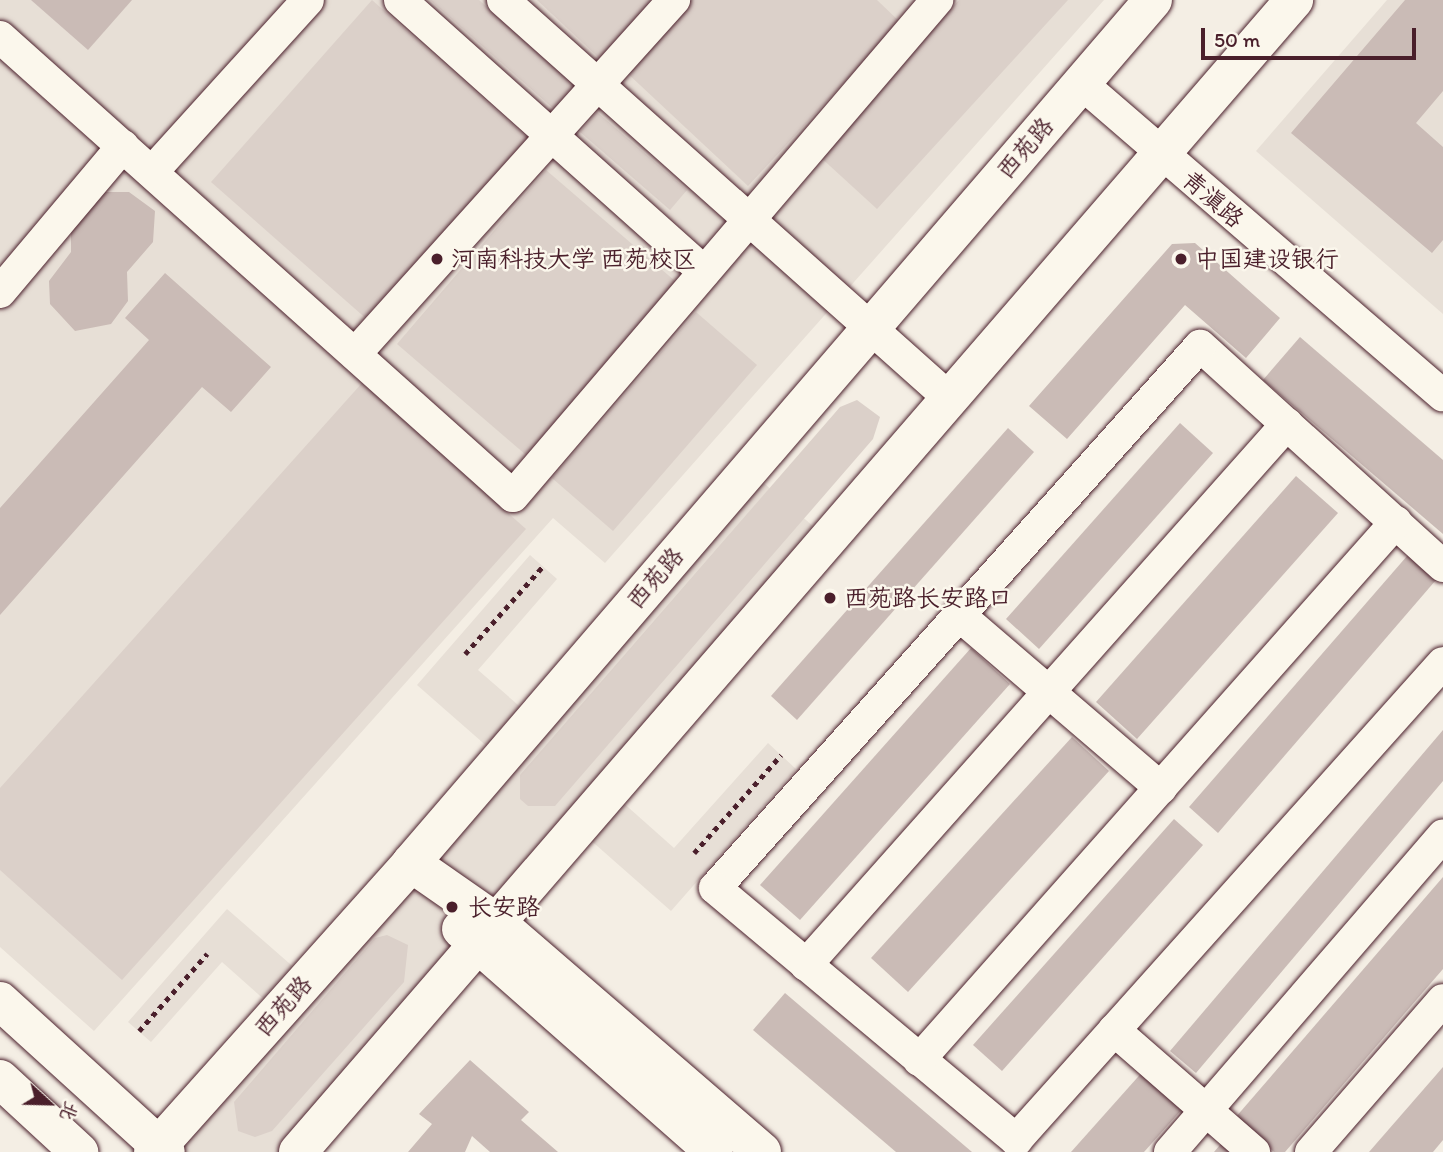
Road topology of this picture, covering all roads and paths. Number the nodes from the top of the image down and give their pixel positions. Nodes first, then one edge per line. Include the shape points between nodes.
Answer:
1 (308, 0) edge
2 (400, 0) edge
3 (503, 0) edge
4 (674, 0) edge
5 (937, 0) edge
6 (1153, 0) edge
7 (1294, 0) edge
8 (0, 37) edge
9 (1081, 83) junction
10 (598, 85) junction
11 (552, 136) junction
12 (123, 146) junction
13 (1161, 153) junction
14 (152, 172) junction
15 (750, 220) junction
16 (704, 272) junction
17 (0, 292) edge
18 (869, 327) junction
19 (355, 354) junction
20 (1443, 395) edge
21 (948, 398) junction
22 (1287, 424) junction
23 (1396, 522) junction
24 (543, 566) dead end
25 (1443, 566) edge
26 (959, 615) junction
27 (466, 654) dead end
28 (1443, 663) edge
29 (1048, 692) junction
30 (781, 755) dead end
31 (1161, 788) junction
32 (1443, 836) edge
33 (694, 853) dead end
34 (411, 863) junction
35 (487, 935) junction
36 (207, 954) dead end
37 (806, 965) junction
38 (1443, 1000) edge
39 (0, 1001) edge
40 (1114, 1030) junction
41 (139, 1031) dead end
42 (919, 1060) junction
43 (0, 1079) edge
44 (1206, 1110) junction
45 (160, 1149) edge
46 (79, 1152) edge
47 (298, 1152) edge
48 (714, 1152) edge
49 (762, 1152) edge
50 (1170, 1152) edge
51 (1254, 1152) edge
52 (1311, 1152) edge

1 - 14 street
2 - 11 street
3 - 10 street
4 - 10 street
5 - 15 street
6 - 9 main road, 西苑路
7 - 13 main road
8 - 12 street
9 - 13 street, 青滇路
9 - 18 main road, 西苑路
10 - 11 street
10 - 15 street
11 - 16 street
11 - 19 street
12 - 14 street
12 - 17 street
13 - 20 street, 青滇路
13 - 21 main road
14 - 19 street
15 - 16 street
15 - 18 street
16 - 19 street via 513,496
18 - 21 street
18 - 34 main road, 西苑路
21 - 35 main road
22 - 23 street
22 - 26 street via 1200,346
22 - 29 street
23 - 25 street
23 - 31 street
24 - 27 path
26 - 29 street
26 - 37 street via 715,888
28 - 40 street
29 - 31 street
29 - 37 street
30 - 33 path
31 - 42 street
32 - 44 street
34 - 35 main road
34 - 45 main road, 西苑路
35 - 47 main road
35 - 48 main road
35 - 49 main road
36 - 41 path
37 - 42 street
38 - 52 street
39 - 45 main road
40 - 42 street via 1016,1140
40 - 44 street
43 - 46 main road
44 - 50 street
44 - 51 street

